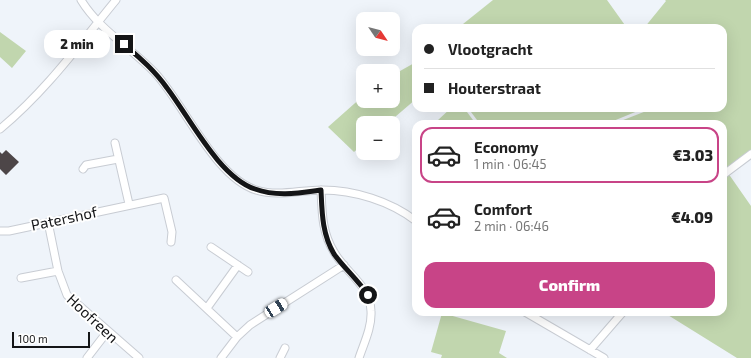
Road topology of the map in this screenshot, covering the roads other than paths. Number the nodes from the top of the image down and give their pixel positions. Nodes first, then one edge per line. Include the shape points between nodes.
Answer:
1 (81, 0) edge
2 (116, 0) edge
3 (98, 22) junction
4 (0, 129) edge
5 (115, 143) dead end
6 (751, 154) edge
7 (118, 159) junction
8 (83, 169) dead end
9 (727, 172) edge
10 (321, 190) junction
11 (129, 204) junction
12 (412, 218) edge
13 (48, 222) junction
14 (0, 231) edge
15 (171, 242) dead end
16 (211, 247) dead end
17 (238, 265) junction
18 (344, 265) junction
19 (58, 271) junction
20 (248, 272) dead end
21 (21, 278) dead end
22 (176, 280) dead end
23 (207, 308) junction
24 (532, 316) edge
25 (620, 316) edge
26 (107, 332) junction
27 (236, 337) junction
28 (285, 348) dead end
29 (590, 350) junction
30 (88, 358) edge
31 (139, 358) edge
32 (221, 358) edge
33 (280, 358) edge
34 (360, 358) edge
35 (604, 358) edge

1 - 3 street
2 - 3 street
3 - 4 street via 24,110
3 - 10 street via 157,75 219,162 236,179 247,186 279,194
5 - 7 street
6 - 9 street
7 - 8 street via 86,165
7 - 11 street
10 - 12 street via 367,197 390,205
10 - 18 street via 324,229 335,254
11 - 13 street, Patershof
11 - 15 street, Patershof via 164,198 172,232
13 - 14 street, Patershof
13 - 19 street, Hoofreen
16 - 17 street
17 - 20 street
17 - 23 street
18 - 27 street
18 - 34 street via 362,286 370,302 370,323
19 - 21 street
19 - 26 street, Hoofreen via 67,295
22 - 23 street
23 - 27 street
24 - 29 street
25 - 29 street
26 - 30 street
26 - 31 street, Hoofreen
27 - 32 street
28 - 33 street
29 - 35 street

